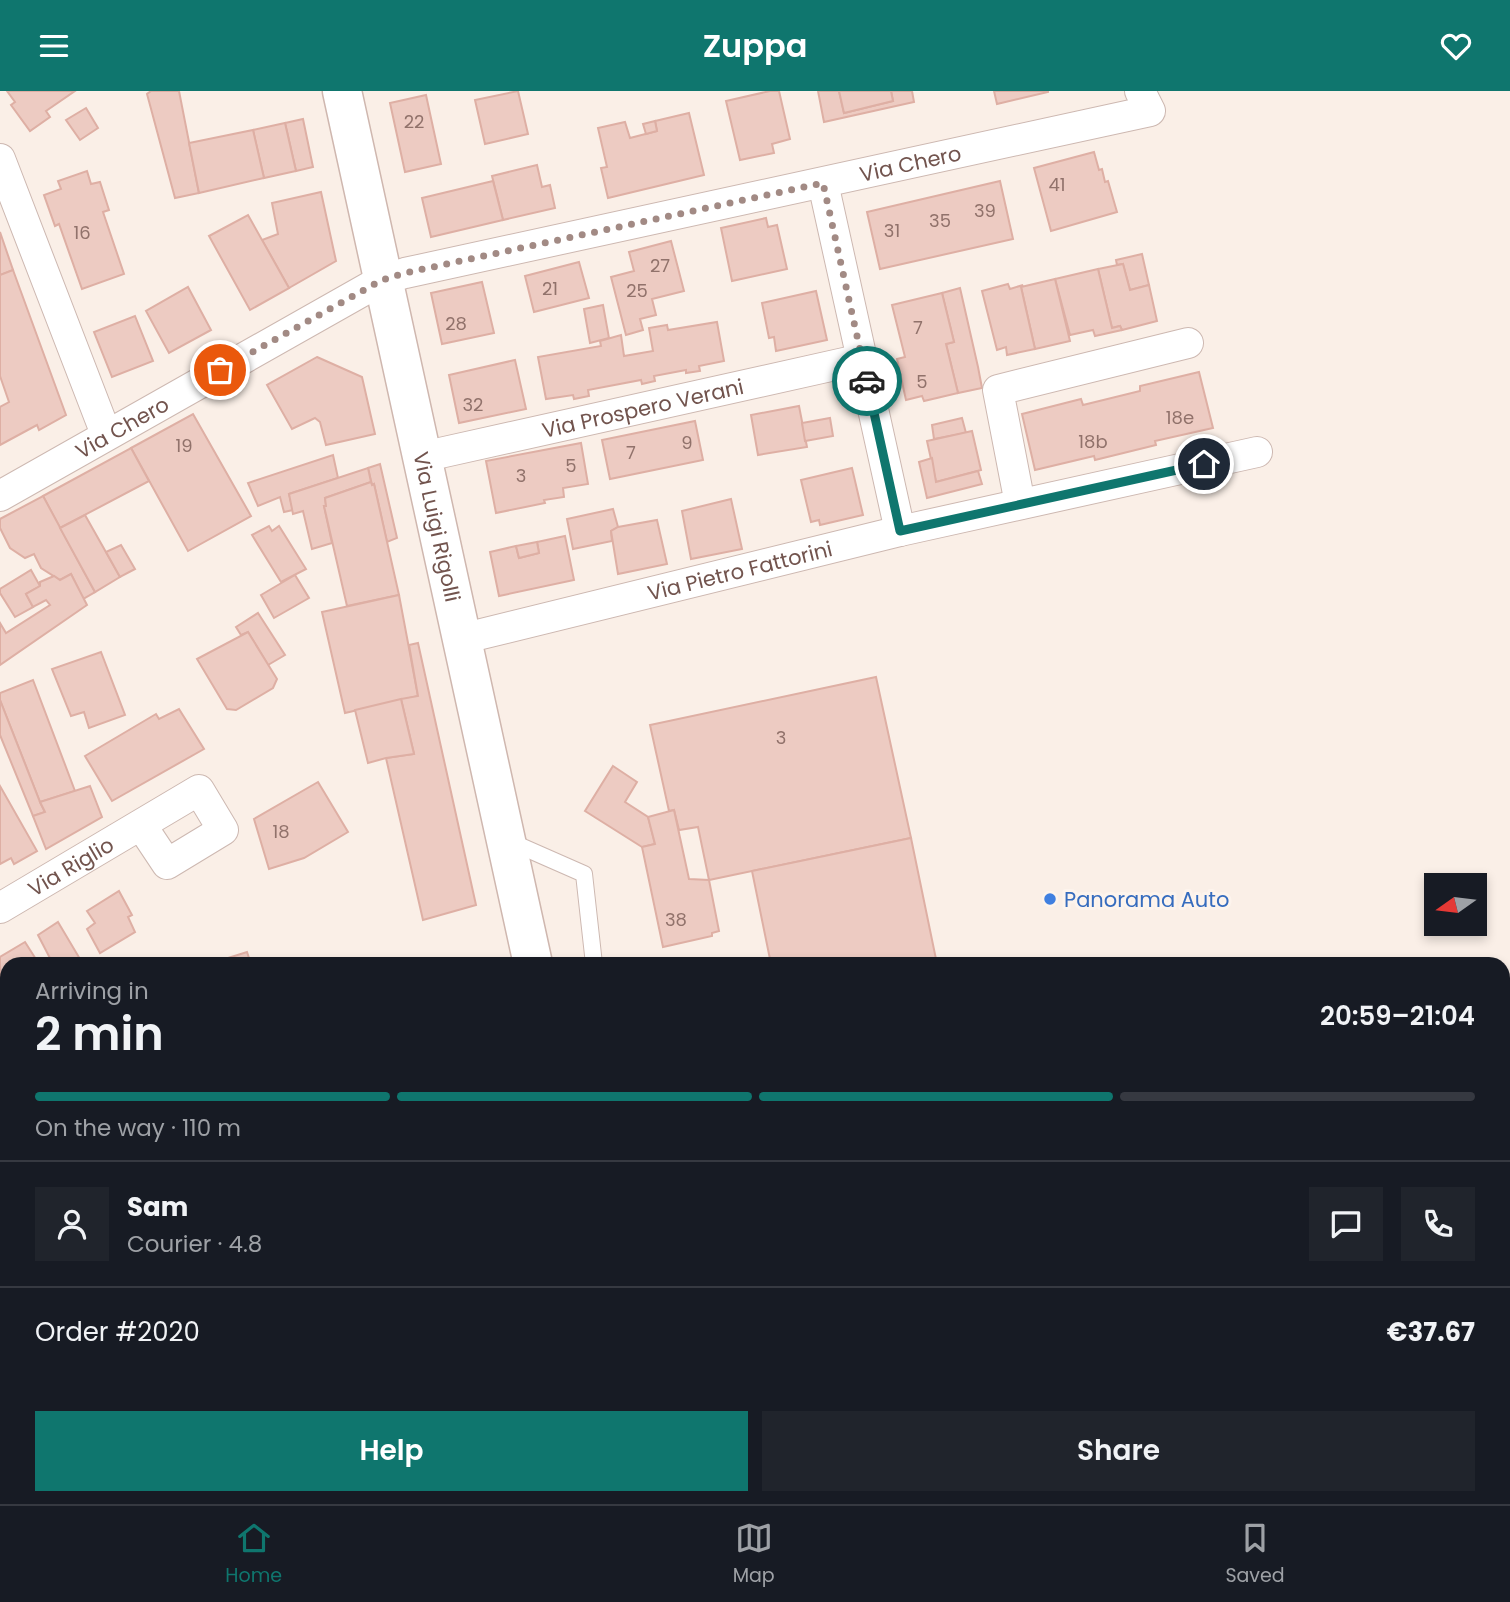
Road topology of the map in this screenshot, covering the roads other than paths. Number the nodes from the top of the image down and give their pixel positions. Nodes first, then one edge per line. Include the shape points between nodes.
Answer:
1 (342, 91) edge
2 (1140, 91) edge
3 (0, 159) edge
4 (823, 183) junction
5 (382, 280) junction
6 (1188, 343) dead end
7 (862, 359) junction
8 (106, 435) junction
9 (1257, 452) dead end
10 (422, 457) junction
11 (0, 496) edge
12 (1020, 505) junction
13 (900, 531) junction
14 (461, 639) junction
15 (141, 825) dead end
16 (506, 840) junction
17 (0, 908) edge
18 (531, 957) edge
19 (593, 957) edge

1 - 5 main road, Via Luigi Rigolli
2 - 4 street, Via Chero via 1150,111
3 - 8 street
4 - 5 street, Via Chero
4 - 7 street
5 - 8 street, Via Chero
5 - 10 main road, Via Luigi Rigolli
6 - 12 street via 998,390
7 - 10 street, Via Prospero Verani
7 - 13 street
8 - 11 street, Via Chero
9 - 12 street, Via Pietro Fattorini
10 - 14 main road, Via Luigi Rigolli
12 - 13 street, Via Pietro Fattorini
13 - 14 street, Via Pietro Fattorini
14 - 16 main road, Via Luigi Rigolli
15 - 17 street, Via Riglio
16 - 18 main road, Via Luigi Rigolli
16 - 19 lane via 584,874

